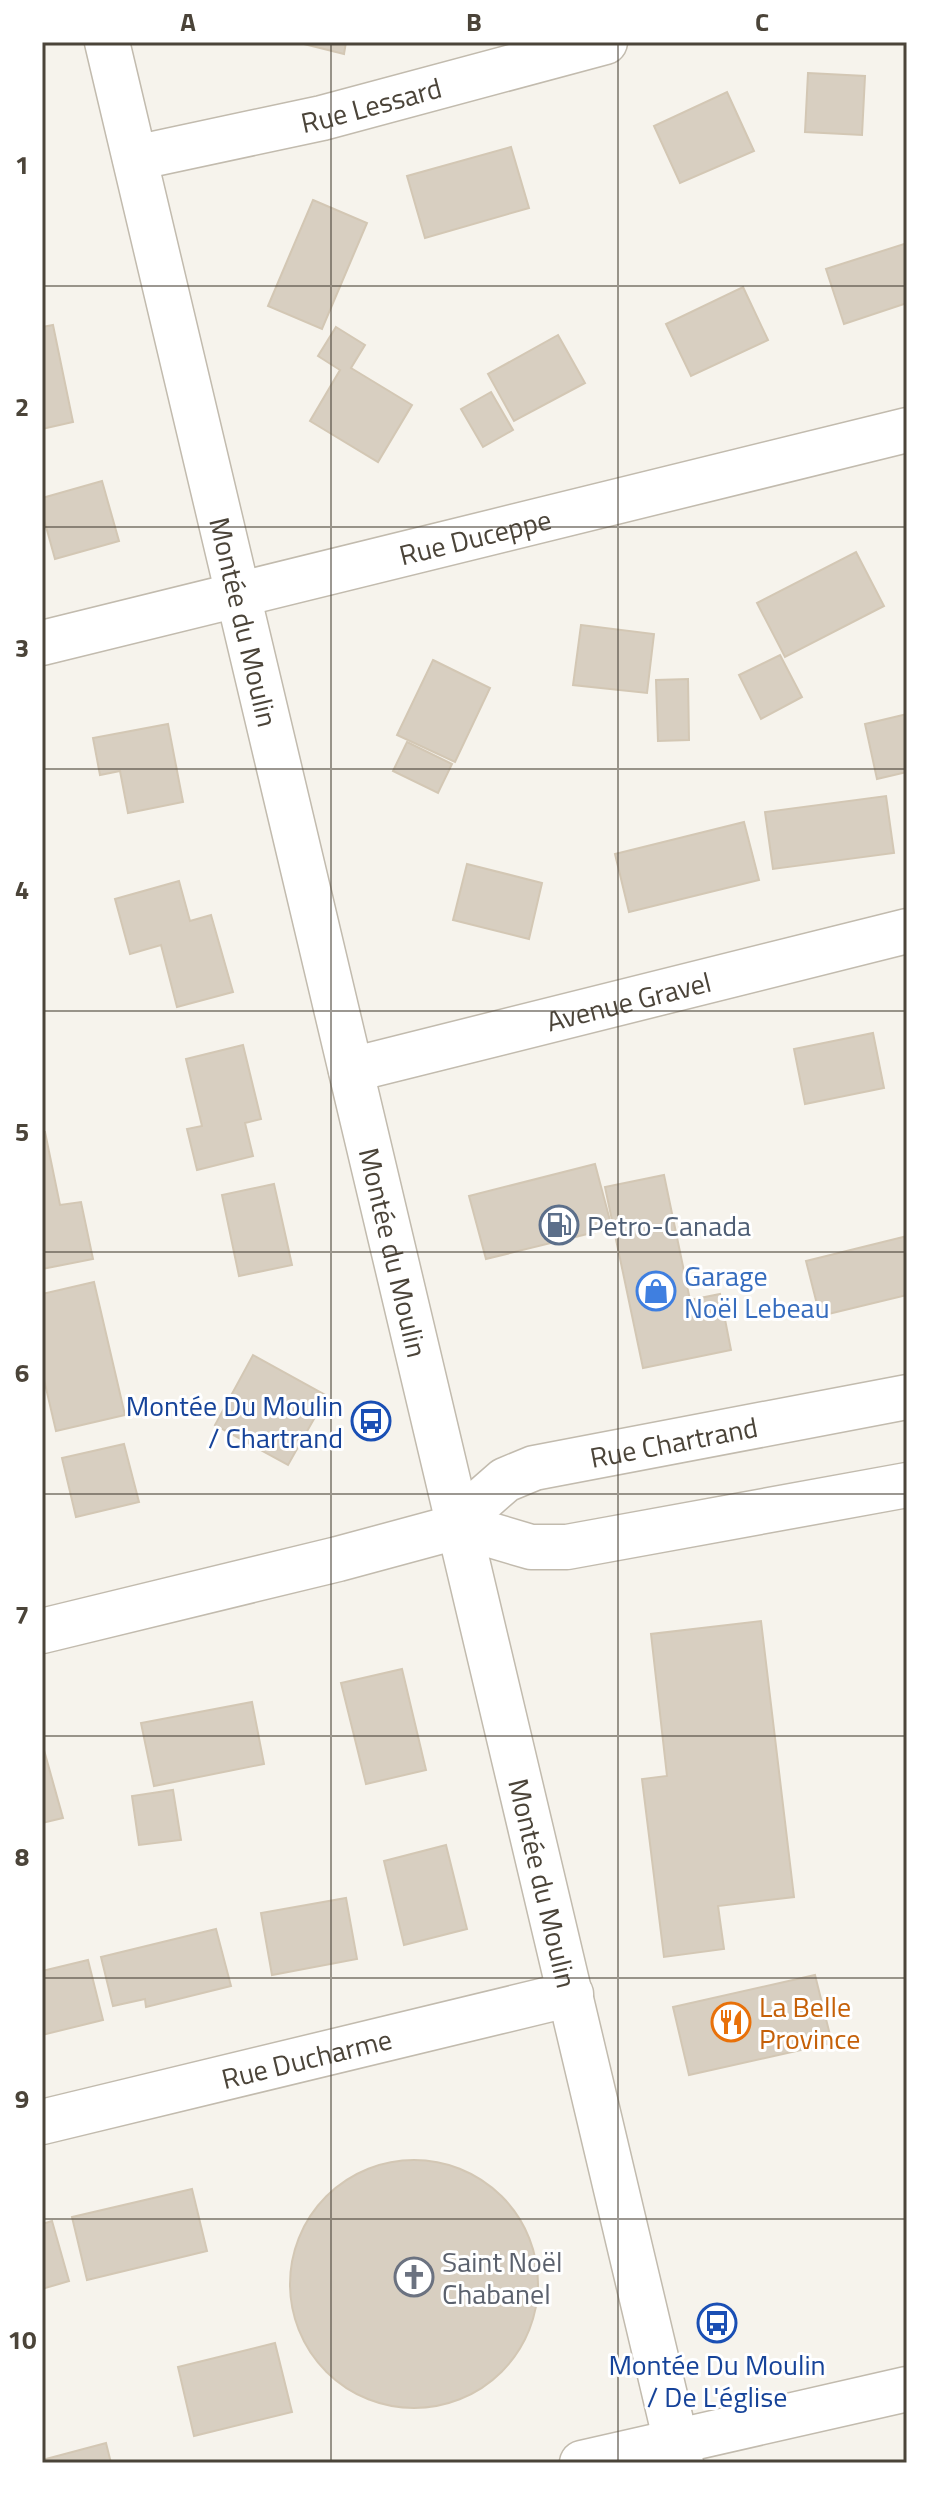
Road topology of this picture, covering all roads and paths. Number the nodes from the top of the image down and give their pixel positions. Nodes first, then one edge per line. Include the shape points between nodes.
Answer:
1 (107, 42) edge
2 (605, 42) edge
3 (135, 158) junction
4 (907, 430) edge
5 (239, 595) junction
6 (42, 643) edge
7 (907, 931) edge
8 (351, 1070) junction
9 (907, 1397) edge
10 (907, 1485) edge
11 (460, 1526) junction
12 (42, 1631) edge
13 (571, 1994) junction
14 (42, 2122) edge
15 (907, 2389) edge
16 (678, 2452) edge
17 (582, 2463) edge

1 - 3 street, Montée du Moulin
2 - 3 street, Rue Lessard via 322,118
3 - 5 street, Montée du Moulin
4 - 5 street, Rue Duceppe
5 - 6 street, Rue Duceppe
5 - 8 street, Montée du Moulin
7 - 8 street, Avenue Gravel
8 - 11 street, Montée du Moulin
9 - 11 street, Rue Chartrand via 534,1468 505,1480
10 - 11 street via 567,1547 531,1547
11 - 12 street
11 - 13 street, Montée du Moulin
13 - 14 street, Rue Ducharme
13 - 16 street, Montée du Moulin
15 - 16 street
16 - 17 street

